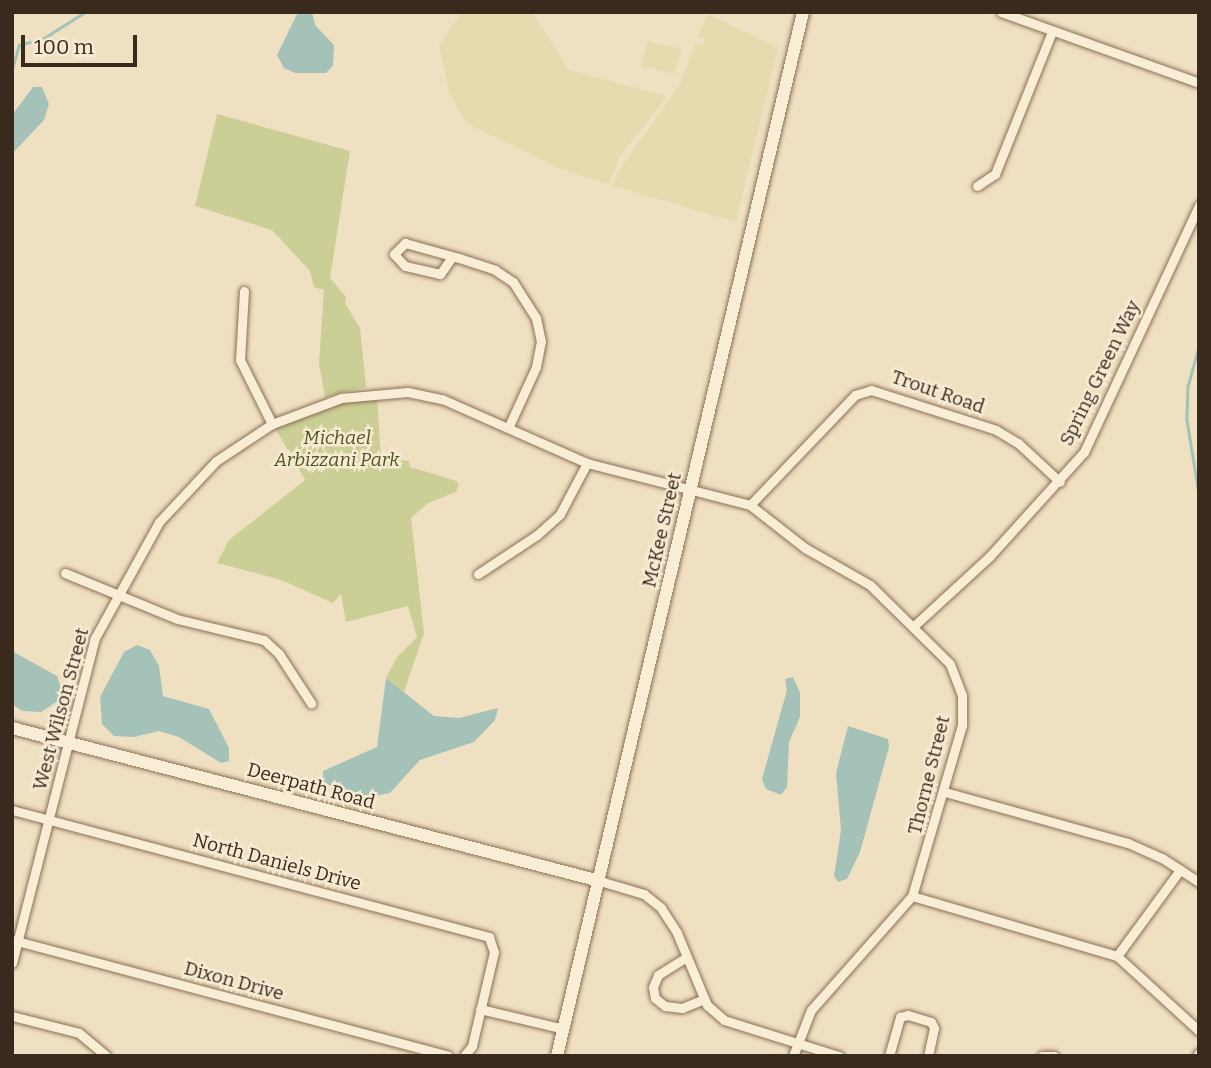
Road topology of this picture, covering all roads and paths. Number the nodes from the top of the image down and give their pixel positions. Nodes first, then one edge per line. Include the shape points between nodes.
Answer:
1 (803, 12) edge
2 (1001, 12) edge
3 (1051, 34) junction
4 (1199, 82) edge
5 (977, 186) dead end
6 (1199, 205) edge
7 (452, 257) junction
8 (244, 291) dead end
9 (272, 424) junction
10 (509, 426) junction
11 (587, 463) junction
12 (1060, 482) junction
13 (691, 492) junction
14 (750, 505) junction
15 (65, 573) dead end
16 (478, 574) dead end
17 (116, 594) junction
18 (915, 625) junction
19 (311, 703) dead end
20 (12, 728) edge
21 (70, 743) junction
22 (945, 792) junction
23 (12, 810) edge
24 (50, 820) junction
25 (1180, 870) junction
26 (600, 881) junction
27 (1199, 883) edge
28 (912, 896) junction
29 (15, 941) edge
30 (1116, 956) junction
31 (685, 958) junction
32 (12, 963) edge
33 (704, 999) junction
34 (480, 1009) junction
35 (12, 1016) edge
36 (564, 1029) junction
37 (1199, 1031) edge
38 (796, 1044) junction
39 (106, 1056) edge
40 (447, 1056) edge
41 (464, 1056) edge
42 (557, 1056) edge
43 (793, 1056) edge
44 (839, 1056) edge
45 (889, 1056) edge
46 (928, 1056) edge
47 (1042, 1056) edge
48 (1054, 1056) edge

1 - 13 street, McKee Street
2 - 3 street
3 - 4 street
3 - 5 street via 995,174
6 - 12 street, Spring Green Way via 1095,431
7 - 7 street via 405,243 394,254 405,267 440,274
7 - 10 street via 495,270 513,282 536,318 541,341 536,367
8 - 9 street via 240,360
9 - 10 street, West Wilson Street via 341,398 390,391 442,399
9 - 17 street, West Wilson Street via 188,487 145,542
10 - 11 street, West Wilson Street
11 - 13 street, West Wilson Street
11 - 16 street via 560,514
12 - 14 street, Trout Road via 1018,443 996,430 871,390 855,396
12 - 18 street, Spring Green Way
13 - 14 street, Thorne Street
13 - 26 street, McKee Street
14 - 18 street, Thorne Street via 805,548 870,585
15 - 17 street
17 - 19 street via 177,619 264,640 276,650
17 - 21 street, West Wilson Street via 95,638
18 - 22 street, Thorne Street via 950,664 961,696 962,725
20 - 21 street, Deerpath Road
21 - 24 street, West Wilson Street
21 - 26 street, Deerpath Road
22 - 25 street via 1128,843
22 - 28 street, Thorne Street
23 - 24 street, North Daniels Drive
24 - 29 street, West Wilson Street
24 - 34 street, North Daniels Drive via 493,941
25 - 27 street
25 - 30 street
26 - 31 street via 653,900 669,918
26 - 36 street, McKee Street
28 - 30 street
28 - 38 street, Thorne Street via 811,1010
29 - 32 street, West Wilson Street
29 - 40 street, Dixon Drive
30 - 37 street
31 - 33 street
31 - 33 street via 658,975 655,998 665,1006 682,1008
33 - 38 street via 724,1020
34 - 36 street
34 - 41 street via 472,1046
35 - 39 street via 79,1033
36 - 42 street, McKee Street
38 - 43 street, Thorne Street
38 - 44 street
45 - 46 street via 900,1017 908,1015 931,1022 934,1028
47 - 48 street

